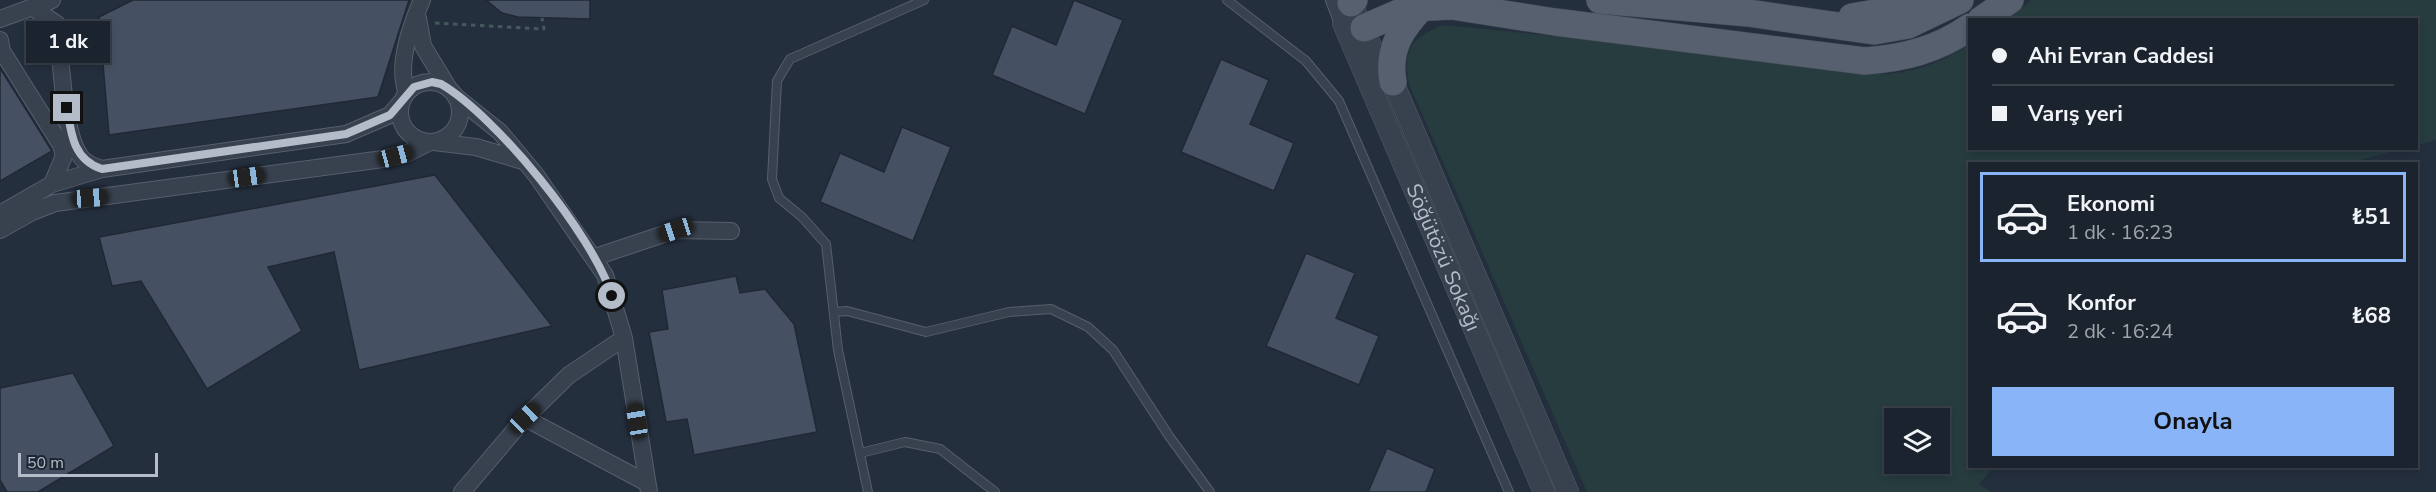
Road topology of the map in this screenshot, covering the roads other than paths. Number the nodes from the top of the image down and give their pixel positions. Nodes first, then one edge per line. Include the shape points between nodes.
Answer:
1 (52, 0) edge
2 (924, 0) edge
3 (1227, 0) edge
4 (1600, 0) edge
5 (1914, 0) edge
6 (1960, 0) edge
7 (2010, 0) edge
8 (1423, 6) junction
9 (32, 8) junction
10 (1349, 9) edge
11 (419, 11) edge
12 (4, 18) edge
13 (1984, 18) edge
14 (1812, 21) junction
15 (1968, 28) edge
16 (0, 33) edge
17 (0, 40) edge
18 (1393, 82) junction
19 (452, 92) junction
20 (404, 97) junction
21 (430, 142) junction
22 (524, 162) junction
23 (102, 169) junction
24 (51, 184) junction
25 (0, 214) edge
26 (0, 230) edge
27 (730, 231) dead end
28 (595, 257) junction
29 (834, 312) junction
30 (624, 338) junction
31 (525, 418) junction
32 (860, 453) junction
33 (648, 488) edge
34 (462, 492) edge
35 (868, 492) edge
36 (995, 492) edge
37 (1210, 492) edge
38 (1509, 492) edge
39 (1544, 492) edge
40 (1568, 492) edge

1 - 9 street
2 - 29 lane via 790,59 777,81 772,179 779,198 826,244
3 - 38 lane via 1306,61 1339,101
4 - 14 main road
5 - 14 main road via 1881,12
6 - 14 main road via 1925,18 1891,29 1858,30
7 - 13 main road
8 - 10 main road via 1397,12
8 - 15 main road via 1452,6 1865,61 1923,52
8 - 18 main road via 1394,47
9 - 12 street
9 - 23 street via 57,24 76,148 91,166
10 - 18 street, Söğütözü Sokağı
10 - 39 street, Söğütözü Sokağı
11 - 19 street via 423,46
11 - 20 street via 405,56
12 - 16 street
17 - 24 street via 2,51 61,145 64,156
18 - 40 street, Söğütözü Sokağı
19 - 20 street via 432,82 422,83
19 - 21 street via 460,115 458,125 452,134
19 - 22 street via 500,132
20 - 21 street via 401,120 405,129 411,136
20 - 23 street via 390,115 346,134
21 - 22 street via 477,147
21 - 26 street via 383,159 64,201 32,212
22 - 28 street
23 - 24 street
24 - 25 street
27 - 28 street via 676,230
28 - 30 street via 605,275
29 - 32 lane
29 - 37 lane via 847,311 926,332 1009,312 1051,309 1070,318 1088,327 1113,350 1168,436
30 - 31 street via 569,375
30 - 33 street
31 - 33 street
31 - 34 street
32 - 35 lane
32 - 36 lane via 905,442 940,449

